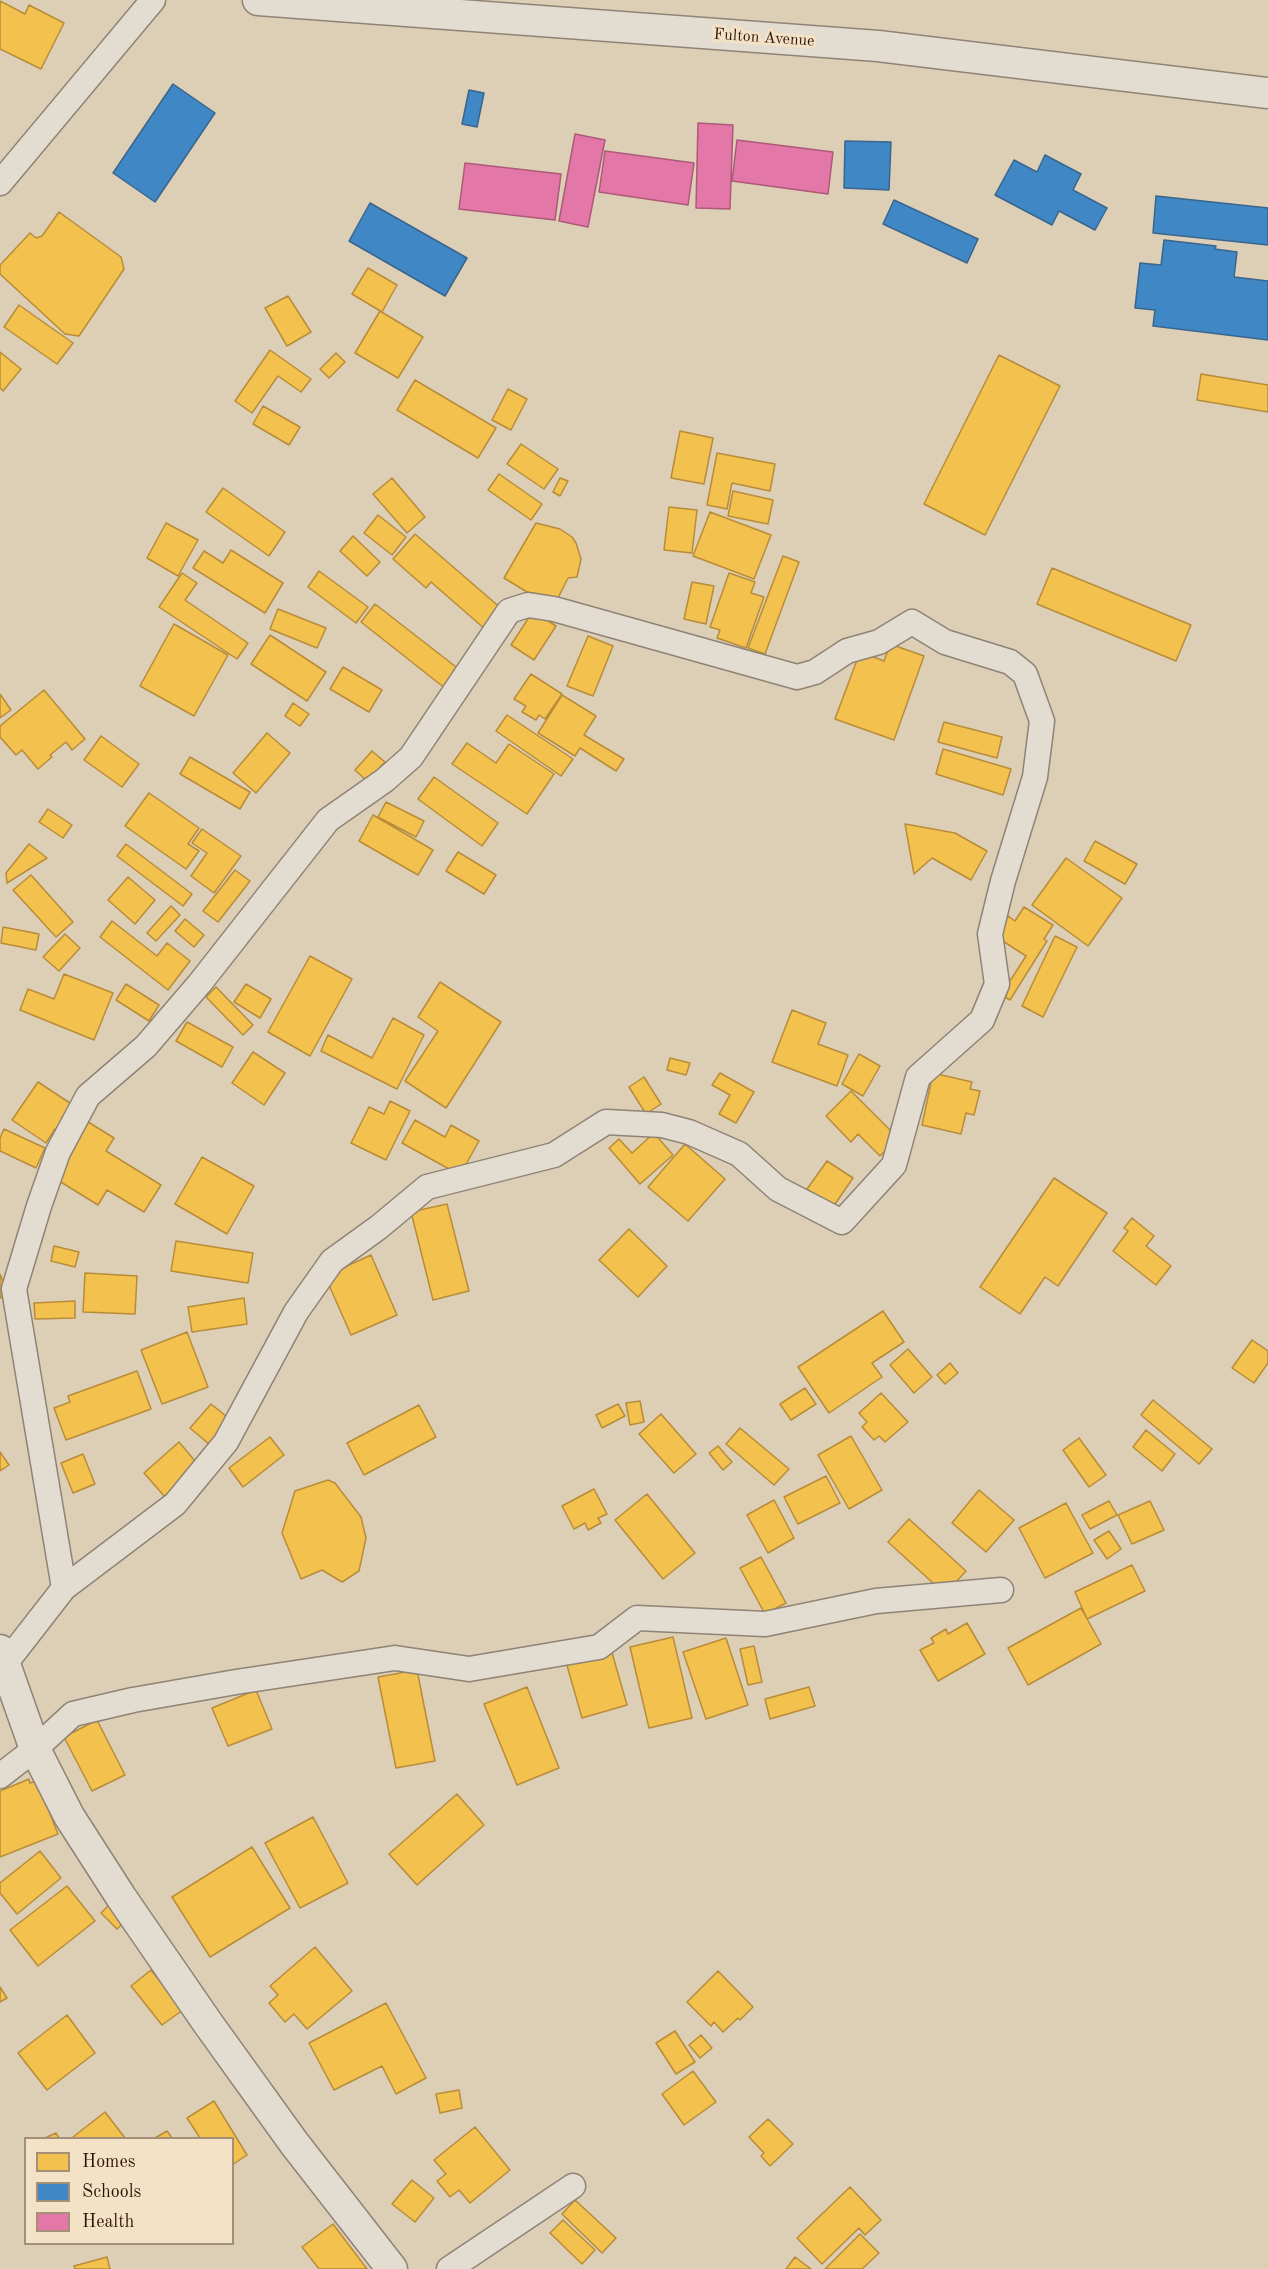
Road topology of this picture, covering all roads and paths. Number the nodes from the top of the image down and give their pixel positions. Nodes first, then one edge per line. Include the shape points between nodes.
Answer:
1 (153, 0) edge
2 (258, 0) edge
3 (1268, 93) edge
4 (0, 183) edge
5 (64, 1588) junction
6 (1001, 1590) dead end
7 (3, 1657) edge
8 (35, 1749) junction
9 (0, 1776) edge
10 (573, 2186) dead end
11 (392, 2269) edge
12 (449, 2269) edge

1 - 4 street
2 - 3 street, Fulton Avenue via 878,46
5 - 5 street via 14,1289 58,1152 88,1096 146,1046 328,820 411,757 509,611 528,605 554,609 797,676 815,672 847,651 879,642 912,622 945,642 1010,662 1025,674 1042,721 1035,777 990,934 998,984 982,1020 918,1077 894,1165 842,1222 778,1190 739,1154 662,1125 606,1122 554,1155 427,1187 332,1261 296,1312 226,1442 176,1504
5 - 7 street
6 - 8 street via 876,1601 765,1624 637,1618 599,1647 469,1669 395,1658 236,1682 73,1714
7 - 8 street
8 - 9 street
8 - 11 street via 69,1816 200,2012 294,2143
10 - 12 street

